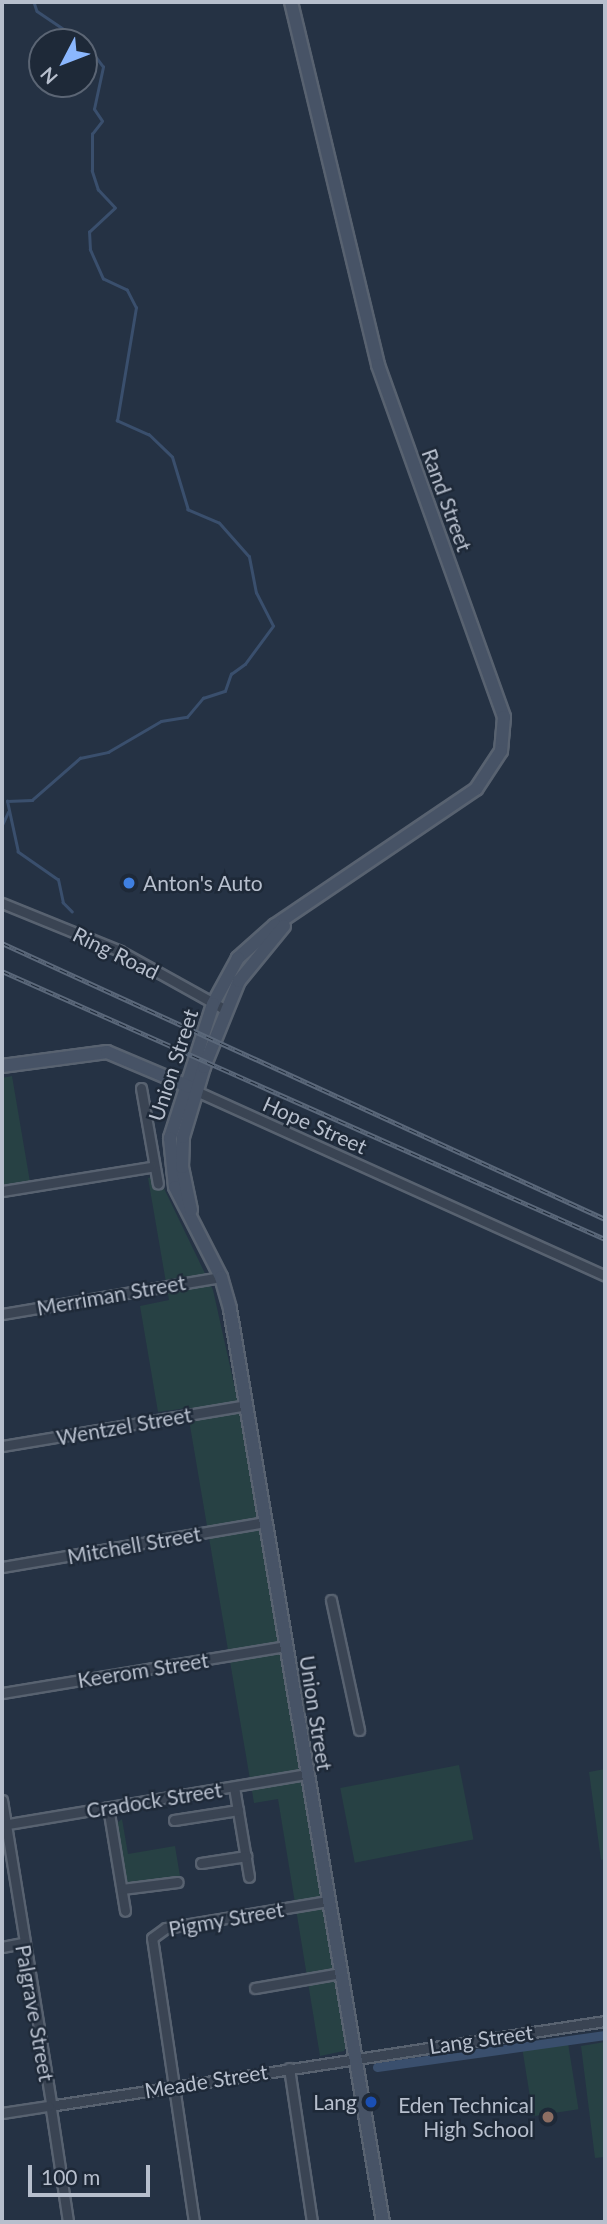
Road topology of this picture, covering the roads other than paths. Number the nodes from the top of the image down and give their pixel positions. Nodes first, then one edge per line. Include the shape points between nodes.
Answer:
1 (291, 2) edge
2 (298, 2) edge
3 (300, 34) junction
4 (2, 904) edge
5 (294, 914) junction
6 (213, 1004) junction
7 (226, 1010) junction
8 (2, 1066) edge
9 (141, 1088) dead end
10 (190, 1088) junction
11 (152, 1167) junction
12 (158, 1184) dead end
13 (2, 1191) edge
14 (605, 1276) edge
15 (220, 1277) junction
16 (2, 1314) edge
17 (246, 1405) junction
18 (2, 1446) edge
19 (265, 1522) junction
20 (2, 1567) edge
21 (331, 1600) dead end
22 (285, 1646) junction
23 (2, 1693) edge
24 (359, 1730) dead end
25 (306, 1774) junction
26 (234, 1787) junction
27 (2, 1800) edge
28 (108, 1807) junction
29 (238, 1810) junction
30 (174, 1820) dead end
31 (4, 1825) edge
32 (246, 1856) junction
33 (201, 1863) dead end
34 (249, 1877) dead end
35 (178, 1882) dead end
36 (122, 1889) junction
37 (328, 1901) junction
38 (125, 1911) dead end
39 (23, 1943) junction
40 (2, 1947) edge
41 (341, 1973) junction
42 (255, 1988) dead end
43 (605, 2021) edge
44 (356, 2057) junction
45 (289, 2068) junction
46 (174, 2085) junction
47 (51, 2105) junction
48 (2, 2113) edge
49 (68, 2222) edge
50 (194, 2222) edge
51 (312, 2222) edge
52 (383, 2222) edge

1 - 3 street, Rand Street
2 - 3 street
3 - 5 street, Rand Street via 378,365 504,717 501,751 476,789
4 - 6 street, Ring Road via 120,951
5 - 6 street, Rand Street via 246,949
5 - 7 street, Rand Street via 248,968
6 - 7 street, Ring Road
6 - 10 street, Union Street
7 - 10 street, Union Street
8 - 10 street, Hope Street via 107,1052
9 - 11 street
10 - 14 street, Hope Street
10 - 15 street, Union Street via 181,1157 192,1217
11 - 12 street
11 - 13 street
15 - 16 street, Merriman Street
15 - 17 street, Union Street
17 - 18 street, Wentzel Street
17 - 19 street, Union Street
19 - 20 street, Mitchell Street
19 - 22 street, Union Street
21 - 24 street
22 - 23 street, Keerom Street
22 - 25 street, Union Street
25 - 26 street, Cradock Street
25 - 37 street, Union Street
26 - 28 street, Cradock Street
26 - 29 street
27 - 31 street, Palgrave Street
28 - 31 street, Cradock Street
28 - 36 street
29 - 30 street
29 - 32 street
31 - 39 street, Palgrave Street
32 - 33 street
32 - 34 street
35 - 36 street
36 - 38 street
37 - 41 street, Union Street
37 - 46 street, Pigmy Street via 166,1928 152,1938 150,1954
39 - 40 street
39 - 47 street, Palgrave Street
41 - 42 street
41 - 44 street, Union Street
43 - 44 street, Lang Street
44 - 45 street, Meade Street
44 - 52 street, Union Street
45 - 46 street, Meade Street
45 - 51 street
46 - 47 street, Meade Street
46 - 50 street
47 - 48 street, Meade Street
47 - 49 street, Palgrave Street

